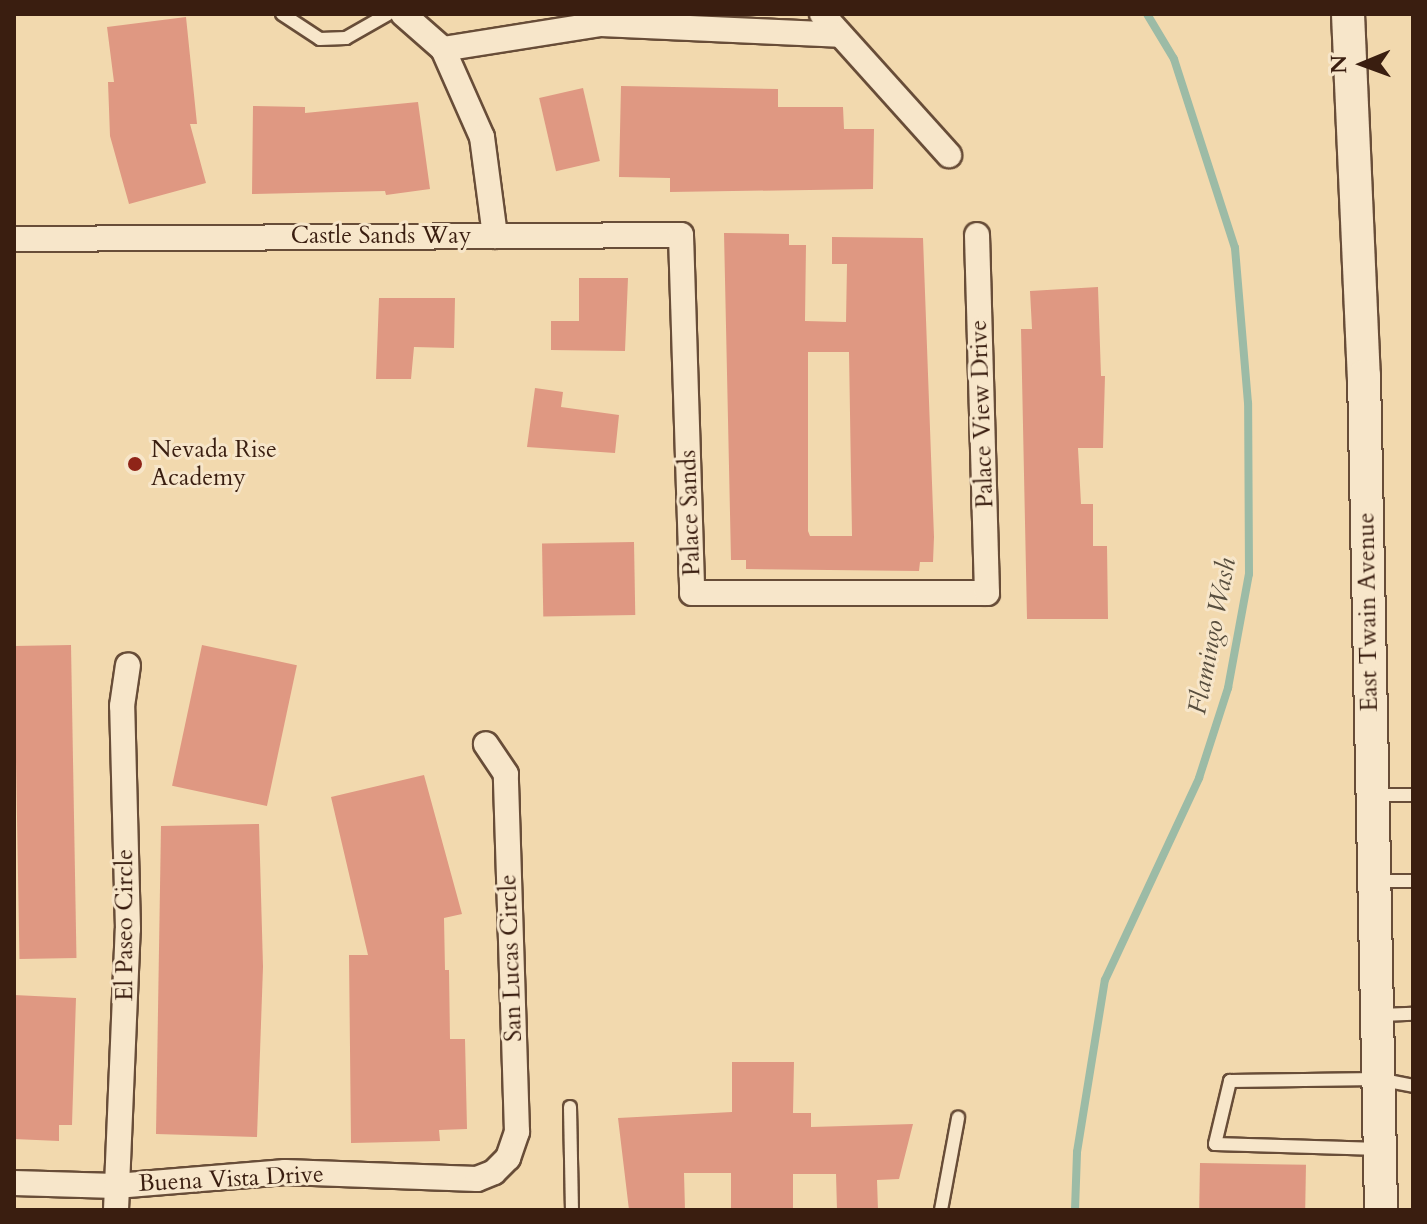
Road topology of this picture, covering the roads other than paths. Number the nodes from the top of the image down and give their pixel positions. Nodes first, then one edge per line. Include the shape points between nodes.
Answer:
1 (282, 14) edge
2 (388, 14) edge
3 (403, 14) edge
4 (822, 14) edge
5 (1348, 14) edge
6 (839, 35) junction
7 (443, 49) junction
8 (949, 155) dead end
9 (681, 235) joint
10 (977, 235) dead end
11 (495, 236) junction
12 (14, 239) edge
13 (987, 593) joint
14 (128, 665) dead end
15 (486, 744) dead end
16 (1371, 795) junction
17 (1413, 795) edge
18 (1373, 881) junction
19 (1413, 881) edge
20 (1413, 1014) edge
21 (1377, 1015) junction
22 (1378, 1079) junction
23 (1413, 1086) edge
24 (570, 1107) dead end
25 (958, 1118) dead end
26 (1380, 1149) junction
27 (494, 1172) joint
28 (14, 1183) edge
29 (116, 1198) edge
30 (572, 1210) edge
31 (941, 1210) edge
32 (1381, 1210) edge

1 - 2 lane via 320,39 346,38
3 - 7 street
4 - 6 street
5 - 16 street, East Twain Avenue via 1364,376
6 - 7 street via 601,24
6 - 8 street
7 - 11 street via 482,137
9 - 11 street, Castle Sands Way
9 - 13 street, Palace Sands via 692,593
10 - 13 street, Palace View Drive
11 - 12 street, Castle Sands Way
14 - 29 street, El Paseo Circle via 122,706 128,929
15 - 27 street, San Lucas Circle via 506,774 517,1132 508,1158
16 - 17 lane
16 - 18 street, East Twain Avenue
18 - 19 lane
18 - 21 street, East Twain Avenue
20 - 21 lane
21 - 22 street, East Twain Avenue
22 - 23 lane
22 - 26 street, East Twain Avenue
22 - 26 lane via 1230,1081 1215,1144
24 - 30 lane
25 - 31 lane
26 - 32 street, East Twain Avenue
27 - 29 street, Buena Vista Drive via 477,1179 285,1172
28 - 29 street, Buena Vista Drive

